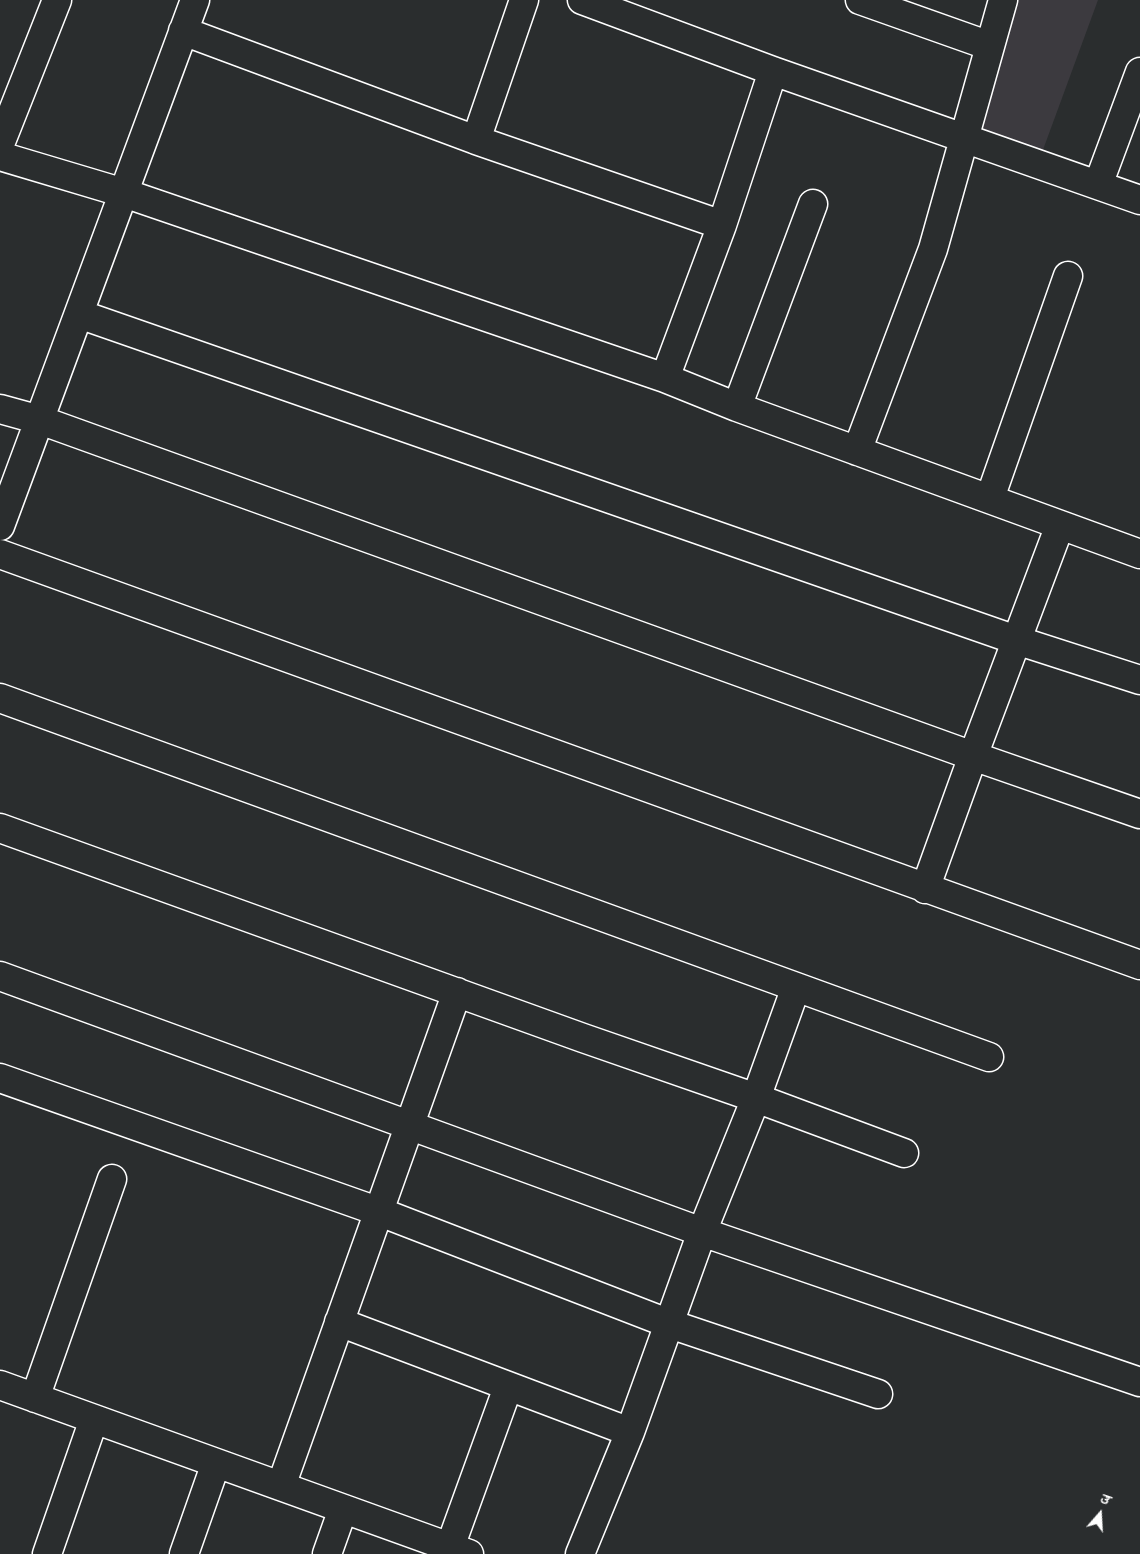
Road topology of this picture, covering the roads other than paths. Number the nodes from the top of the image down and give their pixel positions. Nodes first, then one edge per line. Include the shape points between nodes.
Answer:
1 (57, 0) edge
2 (195, 0) edge
3 (524, 0) edge
4 (582, 0) edge
5 (860, 0) edge
6 (1003, 0) edge
7 (183, 31) junction
8 (990, 46) junction
9 (773, 71) junction
10 (1140, 72) edge
11 (963, 137) junction
12 (476, 140) junction
13 (0, 144) edge
14 (0, 156) edge
15 (1098, 185) junction
16 (124, 193) junction
17 (1140, 200) edge
18 (813, 204) dead end
19 (722, 225) junction
20 (1068, 276) dead end
21 (79, 314) junction
22 (665, 378) junction
23 (738, 407) junction
24 (0, 409) edge
25 (40, 420) junction
26 (857, 451) junction
27 (990, 498) junction
28 (1060, 525) junction
29 (0, 526) edge
30 (0, 554) edge
31 (1140, 554) edge
32 (1016, 640) junction
33 (1140, 680) edge
34 (0, 698) edge
35 (972, 756) junction
36 (1140, 814) edge
37 (0, 828) edge
38 (925, 889) junction
39 (1140, 966) edge
40 (0, 976) edge
41 (796, 987) junction
42 (457, 992) junction
43 (989, 1057) dead end
44 (1, 1083) edge
45 (756, 1098) junction
46 (411, 1126) junction
47 (904, 1153) dead end
48 (112, 1179) dead end
49 (380, 1212) junction
50 (702, 1232) junction
51 (339, 1322) junction
52 (670, 1324) junction
53 (1140, 1382) edge
54 (0, 1385) edge
55 (508, 1387) junction
56 (878, 1394) dead end
57 (35, 1398) junction
58 (94, 1419) junction
59 (630, 1432) junction
60 (216, 1463) junction
61 (281, 1486) junction
62 (343, 1509) junction
63 (463, 1552) edge
64 (47, 1554) edge
65 (184, 1554) edge
66 (327, 1554) edge
67 (580, 1554) edge

1 - 13 street
2 - 7 street
3 - 12 street
4 - 9 street
5 - 8 street
6 - 8 street
7 - 12 street
7 - 16 street
8 - 11 street
9 - 11 street
9 - 19 street
10 - 15 street
11 - 15 street
11 - 26 street via 933,249
12 - 19 street
14 - 16 street
15 - 17 street
16 - 21 street
16 - 22 street
18 - 23 street
19 - 22 street
20 - 27 street
21 - 25 street
21 - 32 street
22 - 23 street
23 - 26 street
24 - 25 street
25 - 29 street
25 - 35 street
26 - 27 street
27 - 28 street
28 - 31 street
28 - 32 street
30 - 38 street
32 - 33 street
32 - 35 street
34 - 41 street
35 - 36 street
35 - 38 street
37 - 42 street
38 - 39 street
40 - 46 street
41 - 43 street
41 - 45 street
42 - 45 street
42 - 46 street
44 - 49 street
45 - 47 street
45 - 50 street
46 - 49 street
46 - 50 street
48 - 57 street
49 - 51 street
49 - 52 street
50 - 52 street
50 - 53 street
51 - 55 street
51 - 61 street
52 - 56 street
52 - 59 street
54 - 57 street
55 - 59 street
55 - 63 street
57 - 58 street
58 - 60 street
58 - 64 street
59 - 67 street
60 - 61 street
60 - 65 street
61 - 62 street
62 - 63 street
62 - 66 street

